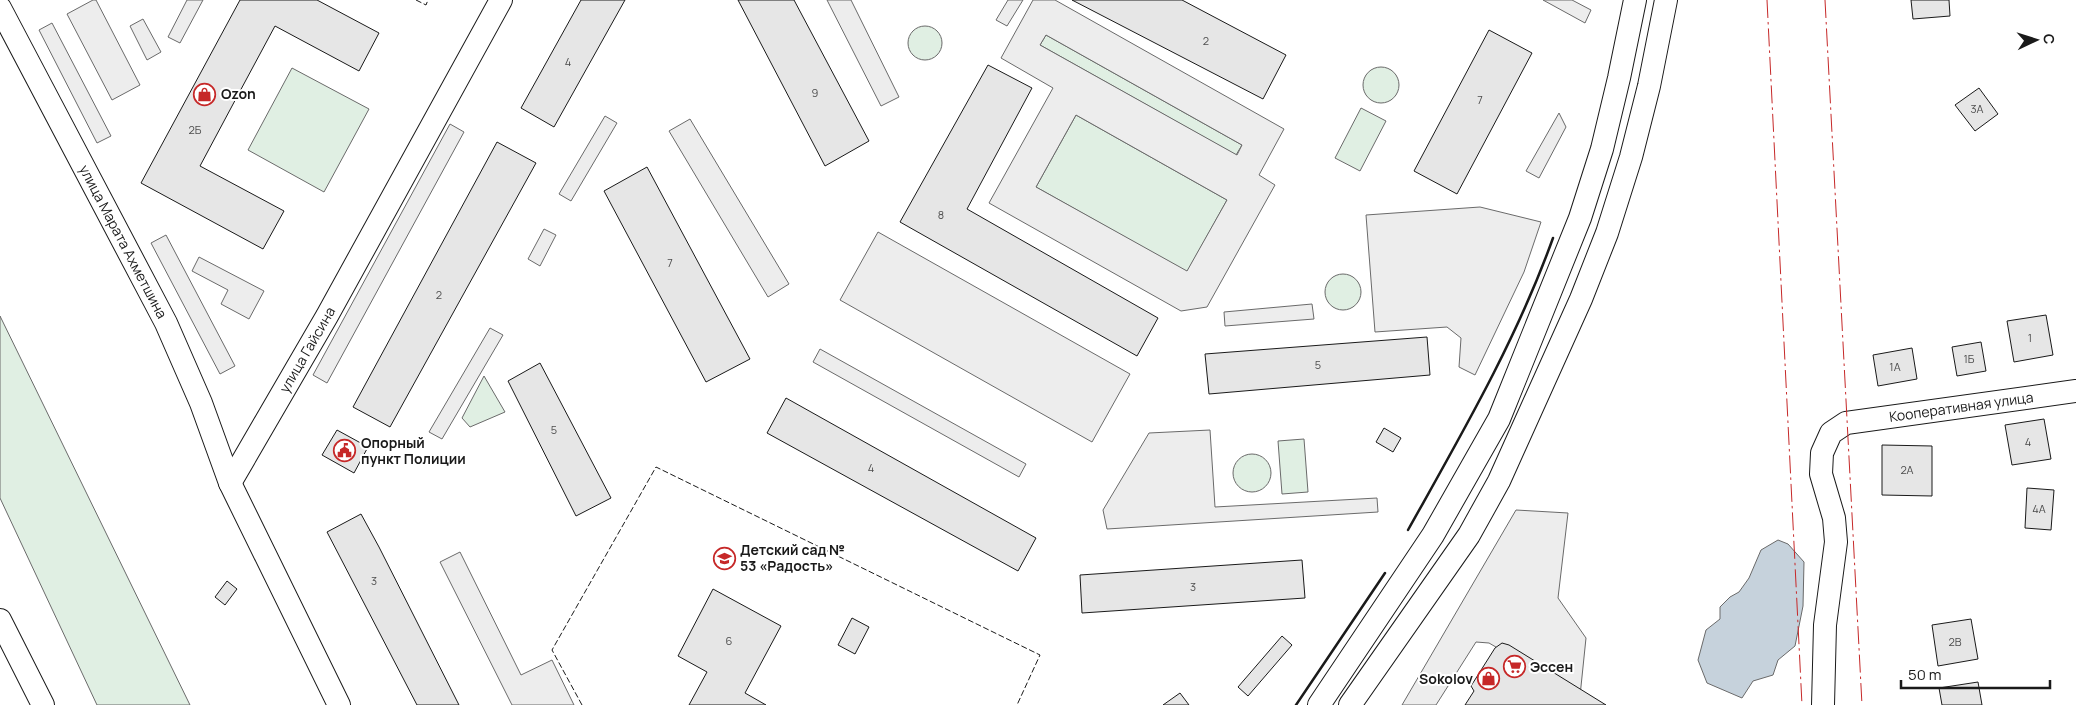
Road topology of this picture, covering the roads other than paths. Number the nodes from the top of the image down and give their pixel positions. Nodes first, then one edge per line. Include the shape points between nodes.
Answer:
1 (501, 0) edge
2 (1635, 0) edge
3 (1666, 0) edge
4 (0, 8) edge
5 (2076, 391) edge
6 (230, 483) junction
7 (0, 620) edge
8 (43, 705) edge
9 (339, 705) edge
10 (1320, 705) edge
11 (1350, 705) edge
12 (1823, 705) edge

1 - 6 street, улица Гайсина
2 - 10 street via 1602,149 1580,218 1499,419 1432,535
3 - 11 street via 1631,157 1607,233 1581,299 1499,480 1469,535
4 - 6 street, улица Марата Ахметшина via 160,310 190,376
5 - 12 street, Кооперативная улица via 1846,423 1831,433 1822,453 1821,474 1834,518 1836,542 1825,626
6 - 9 street
7 - 8 street

